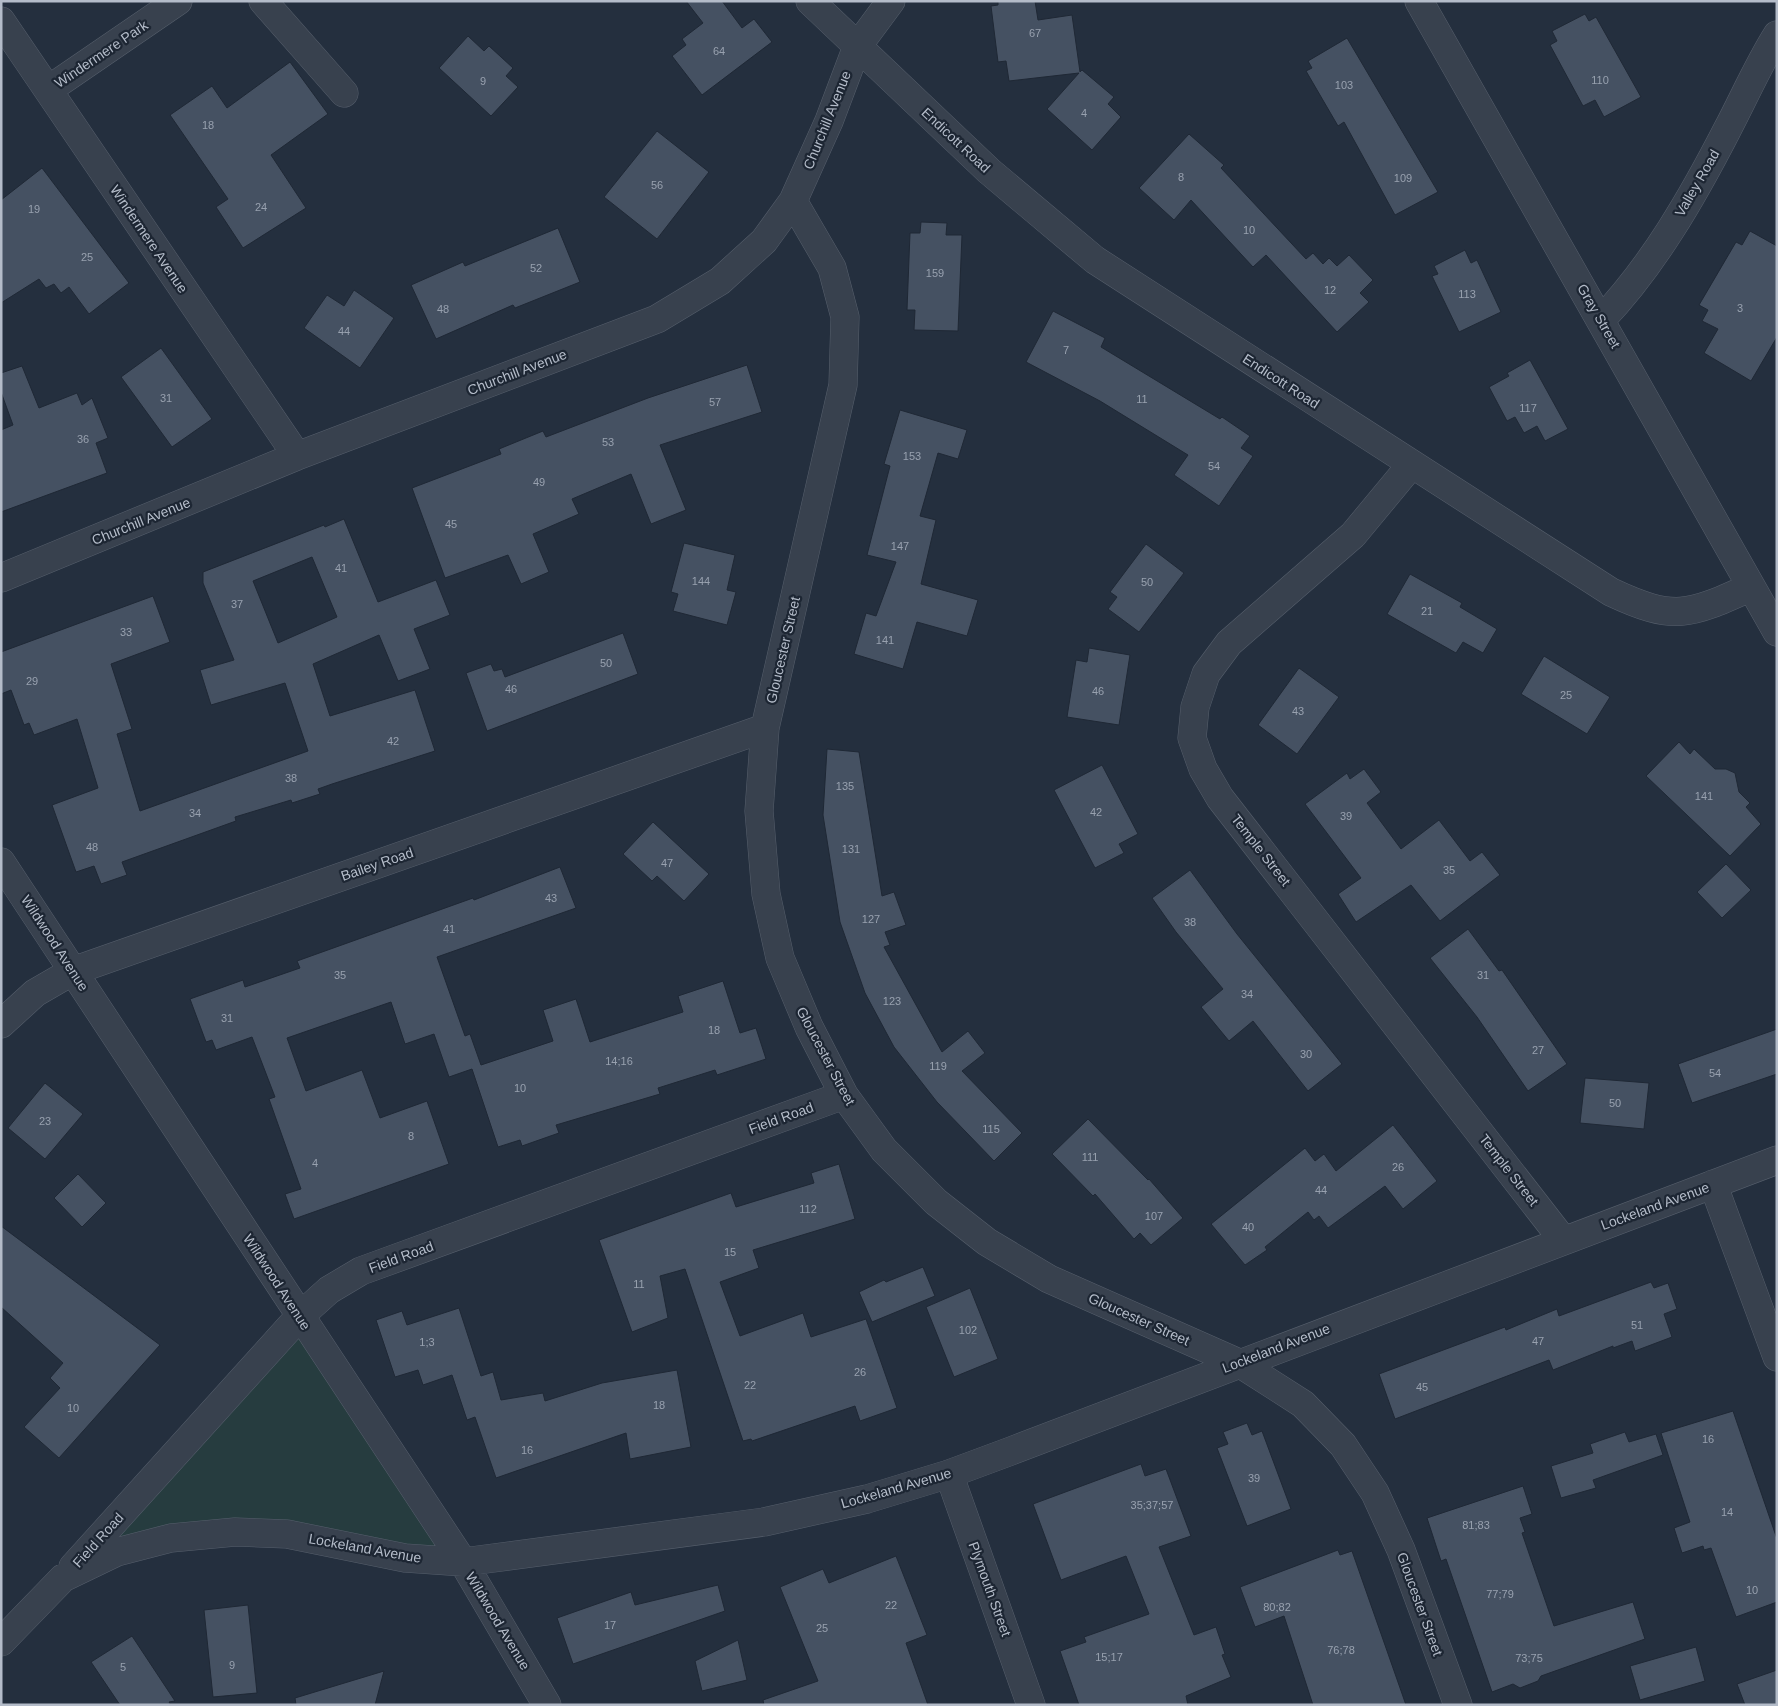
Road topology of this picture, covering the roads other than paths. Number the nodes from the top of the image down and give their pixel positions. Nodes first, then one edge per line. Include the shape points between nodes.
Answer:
1 (178, 1) edge
2 (264, 1) edge
3 (810, 1) edge
4 (891, 1) edge
5 (1419, 1) edge
6 (1, 21) edge
7 (1777, 35) edge
8 (857, 47) junction
9 (48, 90) junction
10 (344, 93) dead end
11 (793, 201) junction
12 (1601, 320) junction
13 (297, 456) junction
14 (1411, 465) junction
15 (1, 578) edge
16 (1751, 587) junction
17 (1777, 632) edge
18 (765, 728) junction
19 (1, 862) edge
20 (73, 971) junction
21 (1, 1024) edge
22 (844, 1095) junction
23 (1777, 1160) edge
24 (1713, 1184) junction
25 (1563, 1240) junction
26 (299, 1316) junction
27 (1777, 1357) edge
28 (1239, 1362) junction
29 (949, 1474) junction
30 (463, 1562) junction
31 (63, 1578) junction
32 (1, 1642) edge
33 (547, 1705) edge
34 (1031, 1705) edge
35 (1458, 1705) edge

1 - 9 street, Windermere Park
2 - 10 street
3 - 8 street, Endicott Road
4 - 8 street, Churchill Avenue
5 - 12 street, Gray Street
6 - 9 street, Windermere Avenue
7 - 12 street, Valley Road via 1714,155 1662,242 1634,283
8 - 11 street, Churchill Avenue
8 - 14 street, Endicott Road via 990,171 1095,260
9 - 13 street, Windermere Avenue
11 - 13 street, Churchill Avenue via 764,241 720,281 657,319
11 - 18 street, Gloucester Street via 832,268 845,317 843,385
12 - 16 street, Gray Street
13 - 15 street, Churchill Avenue
14 - 16 street, Endicott Road via 1611,592 1644,607 1679,613 1711,605
14 - 25 street, Temple Street via 1353,535 1229,643 1206,674 1195,707 1192,738 1203,769 1220,798
16 - 17 street, Gray Street
18 - 20 street, Bailey Road
18 - 22 street, Gloucester Street via 759,810 766,894 780,958 809,1027
19 - 20 street, Wildwood Avenue
20 - 21 street, Bailey Road via 35,993
20 - 26 street, Wildwood Avenue
22 - 26 street, Field Road via 361,1271 329,1290
22 - 28 street, Gloucester Street via 884,1150 936,1202 987,1242 1050,1279
23 - 24 street, Lockeland Avenue
24 - 25 street, Lockeland Avenue
24 - 27 street
25 - 28 street, Lockeland Avenue
26 - 30 street, Wildwood Avenue
26 - 31 street, Field Road
28 - 29 street, Lockeland Avenue
28 - 35 street, Gloucester Street via 1303,1404 1342,1445 1375,1493
29 - 30 street, Lockeland Avenue via 867,1499 764,1522
29 - 34 street, Plymouth Street
30 - 31 street, Lockeland Avenue via 406,1558 287,1534 235,1532 171,1538 117,1552
30 - 33 street, Wildwood Avenue
31 - 32 street, Lockeland Avenue

